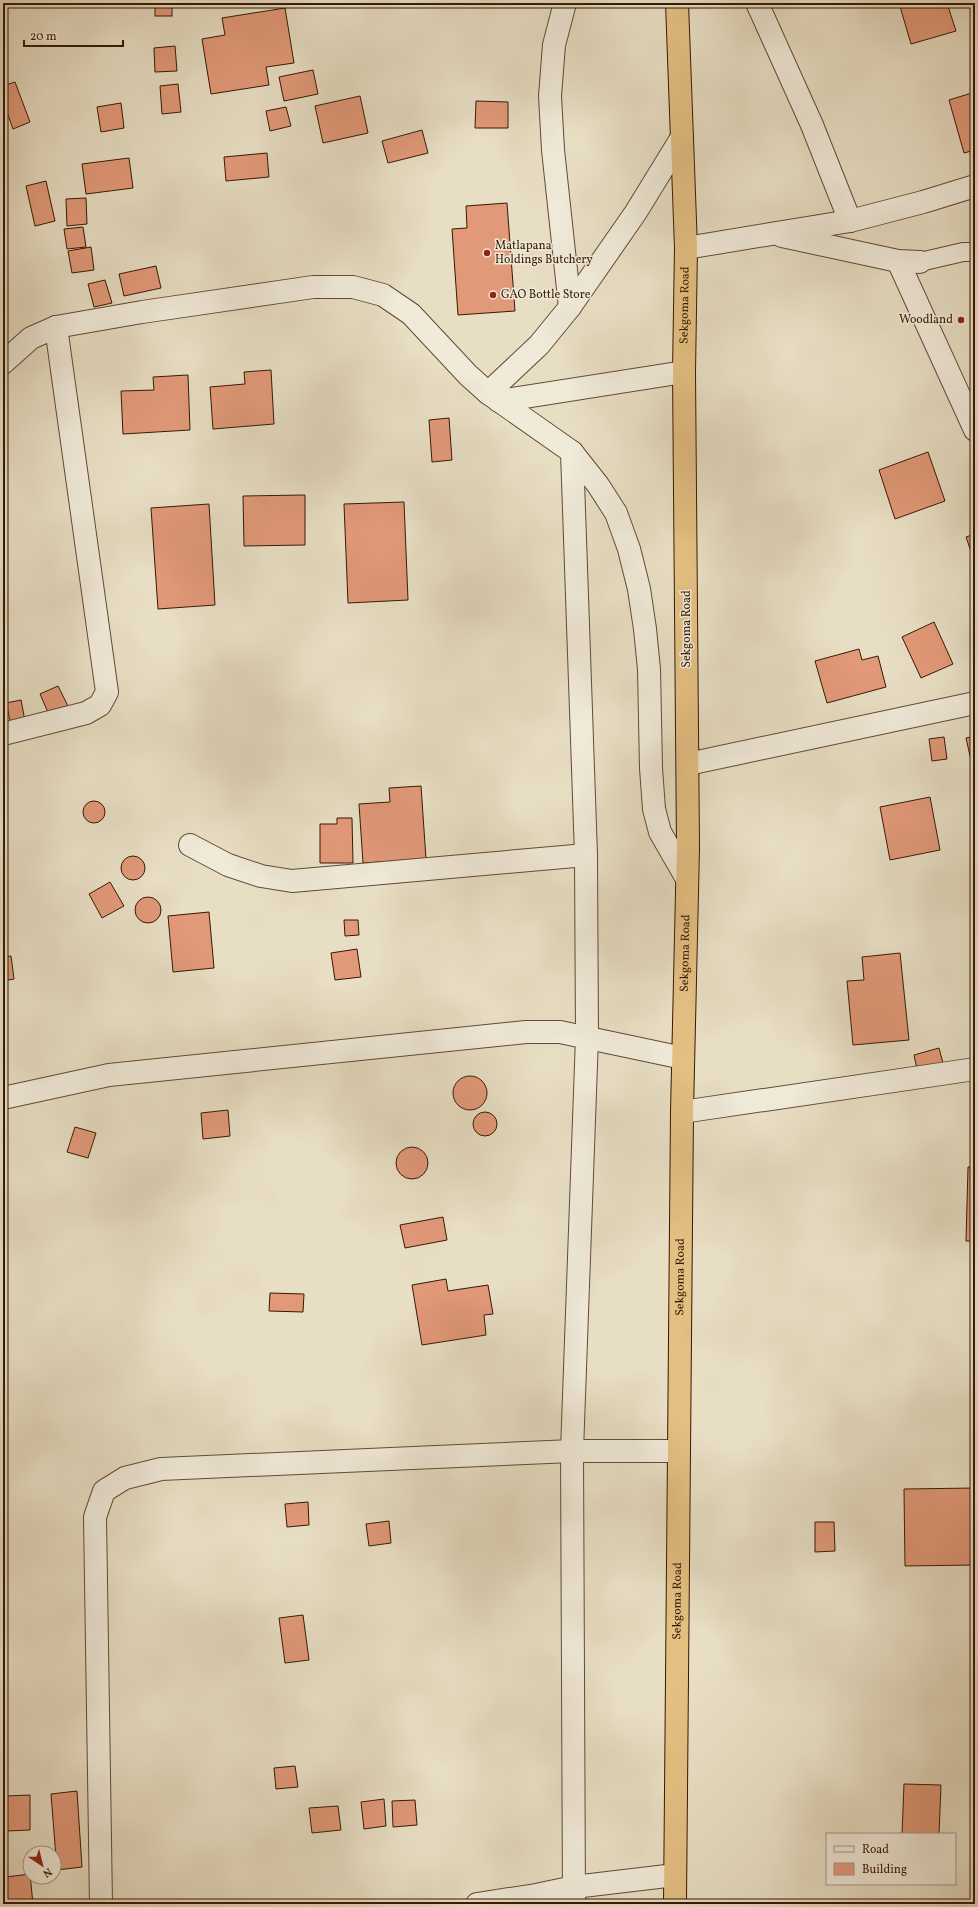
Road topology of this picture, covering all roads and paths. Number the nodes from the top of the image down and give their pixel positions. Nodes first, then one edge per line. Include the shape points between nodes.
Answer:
1 (565, 3) edge
2 (677, 3) edge
3 (757, 3) edge
4 (682, 137) junction
5 (975, 186) edge
6 (850, 221) junction
7 (773, 234) junction
8 (686, 248) junction
9 (975, 252) edge
10 (898, 261) junction
11 (920, 262) joint
12 (570, 307) junction
13 (56, 327) junction
14 (3, 363) edge
15 (684, 372) junction
16 (494, 397) junction
17 (975, 430) edge
18 (572, 452) junction
19 (975, 703) edge
20 (3, 734) edge
21 (688, 764) junction
22 (190, 845) dead end
23 (586, 855) junction
24 (687, 879) junction
25 (587, 1037) junction
26 (683, 1058) junction
27 (975, 1069) edge
28 (3, 1098) edge
29 (682, 1112) junction
30 (572, 1451) junction
31 (679, 1451) junction
32 (675, 1875) junction
33 (574, 1896) edge
34 (101, 1904) edge
35 (477, 1904) edge
36 (675, 1904) edge

1 - 12 street via 554,44 550,96 556,181
2 - 4 highway, Sekgoma Road
3 - 6 street via 812,125
4 - 8 highway, Sekgoma Road
4 - 12 street via 636,212
5 - 6 street
6 - 7 street
7 - 8 street
7 - 10 street
8 - 15 highway, Sekgoma Road
9 - 11 lane via 963,252
10 - 11 street
10 - 17 street
12 - 16 street
13 - 14 street via 31,338
13 - 16 street via 313,287 353,287 383,295 411,314
13 - 20 street via 107,692 100,705 86,713
15 - 16 street
15 - 21 highway, Sekgoma Road
16 - 18 street
18 - 23 street
18 - 24 street via 598,484 616,513 629,549 639,589 649,669 654,809 660,832
19 - 21 street
21 - 24 highway, Sekgoma Road
22 - 23 street via 228,865 261,876 292,881
23 - 25 street
24 - 26 highway, Sekgoma Road
25 - 26 street
25 - 28 street via 560,1032 526,1032 109,1075
25 - 30 street
26 - 29 highway, Sekgoma Road
27 - 29 street
29 - 31 highway, Sekgoma Road
30 - 31 street
30 - 33 street
30 - 34 street via 161,1469 125,1478 104,1491 94,1517
31 - 32 highway, Sekgoma Road
32 - 33 street
32 - 36 highway, Sekgoma Road
33 - 35 street via 536,1895

